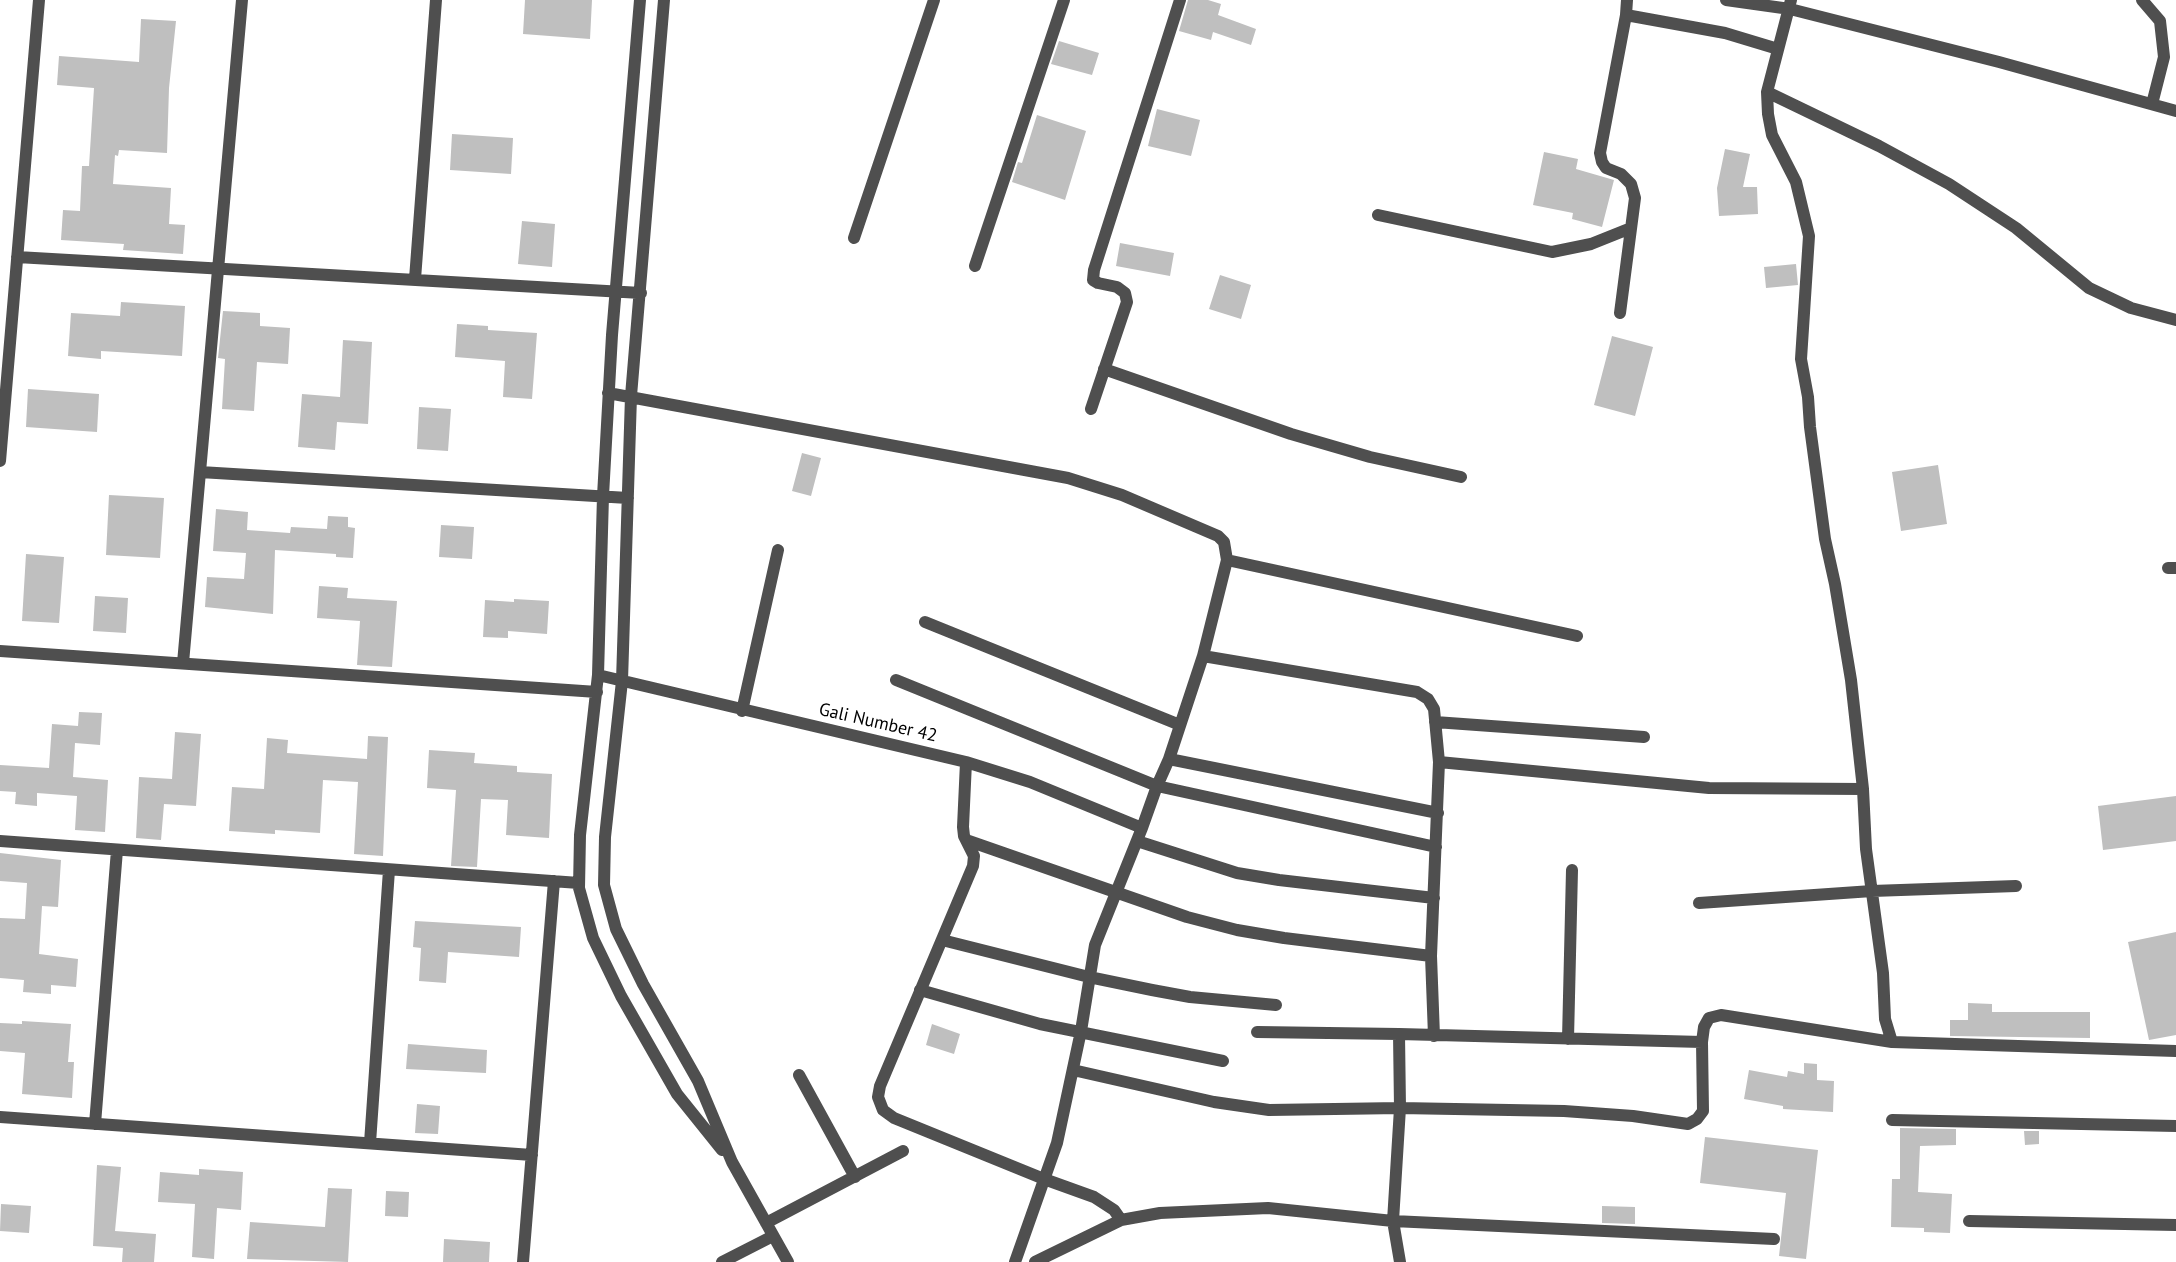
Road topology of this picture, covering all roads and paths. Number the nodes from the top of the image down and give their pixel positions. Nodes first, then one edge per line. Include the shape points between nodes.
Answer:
1 (39, 0) edge
2 (242, 0) edge
3 (436, 0) edge
4 (640, 0) edge
5 (664, 0) edge
6 (934, 0) edge
7 (1064, 0) edge
8 (1180, 0) edge
9 (1627, 0) edge
10 (1726, 0) edge
11 (2142, 0) edge
12 (1791, 5) edge
13 (1626, 15) junction
14 (1778, 49) junction
15 (1767, 92) junction
16 (2152, 104) junction
17 (2176, 111) edge
18 (1378, 215) dead end
19 (1631, 228) junction
20 (854, 238) dead end
21 (17, 257) junction
22 (975, 266) dead end
23 (218, 268) junction
24 (414, 279) junction
25 (616, 290) junction
26 (641, 293) junction
27 (1620, 313) dead end
28 (2176, 320) edge
29 (1104, 369) junction
30 (608, 393) junction
31 (631, 396) junction
32 (1091, 409) dead end
33 (0, 461) edge
34 (200, 472) junction
35 (1461, 477) dead end
36 (603, 496) junction
37 (628, 498) junction
38 (778, 550) dead end
39 (1227, 560) junction
40 (925, 622) dead end
41 (1577, 636) dead end
42 (0, 651) edge
43 (1203, 656) junction
44 (183, 664) junction
45 (598, 675) junction
46 (896, 680) dead end
47 (622, 681) junction
48 (597, 692) junction
49 (742, 711) junction
50 (1435, 722) junction
51 (1180, 725) junction
52 (1644, 737) dead end
53 (1169, 759) junction
54 (966, 762) junction
55 (1439, 762) junction
56 (1157, 786) junction
57 (1863, 789) junction
58 (1438, 813) junction
59 (1140, 835) junction
60 (966, 840) junction
61 (0, 841) edge
62 (1436, 847) junction
63 (116, 850) junction
64 (388, 870) junction
65 (1572, 870) dead end
66 (554, 881) junction
67 (580, 882) junction
68 (2016, 886) dead end
69 (1872, 891) junction
70 (1117, 892) junction
71 (1434, 898) junction
72 (1699, 903) dead end
73 (942, 940) junction
74 (1431, 956) junction
75 (1089, 977) junction
76 (920, 990) junction
77 (1276, 1005) dead end
78 (1081, 1031) junction
79 (1258, 1032) dead end
80 (1399, 1034) junction
81 (1434, 1036) junction
82 (1568, 1038) junction
83 (1702, 1042) junction
84 (1892, 1042) junction
85 (2176, 1051) edge
86 (1223, 1061) dead end
87 (1073, 1070) junction
88 (799, 1075) dead end
89 (1400, 1108) junction
90 (0, 1117) edge
91 (1892, 1120) dead end
92 (95, 1124) junction
93 (2176, 1126) edge
94 (370, 1143) junction
95 (903, 1151) dead end
96 (532, 1155) junction
97 (732, 1162) junction
98 (855, 1177) junction
99 (1044, 1180) junction
100 (1121, 1220) junction
101 (1393, 1220) junction
102 (1969, 1220) dead end
103 (766, 1223) junction
104 (2176, 1225) edge
105 (773, 1236) junction
106 (1774, 1240) dead end
107 (523, 1262) edge
108 (722, 1262) edge
109 (788, 1262) edge
110 (1015, 1262) edge
111 (1035, 1262) edge
112 (1400, 1262) edge

1 - 21 street
2 - 23 street
3 - 24 street
4 - 25 street
5 - 26 street
6 - 20 street
7 - 22 street
8 - 29 street via 1094,270 1093,280 1117,287 1127,302
9 - 13 street
10 - 12 street
11 - 16 street via 2160,21 2164,56
12 - 14 street
12 - 16 street
13 - 14 street via 1725,33
13 - 19 street via 1600,153 1606,168 1621,174 1631,184 1635,198
14 - 15 street
15 - 28 street via 1949,184 2016,228 2089,288 2131,308
15 - 57 street via 1772,135 1796,182 1809,236 1801,359 1825,539 1846,645
16 - 17 street
18 - 19 street via 1552,252 1591,244
19 - 27 street
21 - 23 street
21 - 33 street
23 - 24 street
23 - 34 street
24 - 25 street
25 - 26 street
25 - 30 street
26 - 31 street
29 - 32 street
29 - 35 street via 1290,434 1370,457
30 - 31 street
30 - 36 street
31 - 37 street
31 - 39 street via 1068,478 1122,495 1218,536 1224,542
34 - 36 street
34 - 44 street
36 - 37 street
36 - 45 street
37 - 47 street
38 - 49 street
39 - 41 street
39 - 43 street
40 - 51 street
42 - 44 street
43 - 50 street via 1417,692 1428,699 1434,710
43 - 51 street
44 - 48 street
45 - 47 street, Gali Number 42
45 - 48 street
46 - 56 street
47 - 49 street, Gali Number 42
47 - 97 street via 604,837 604,885 616,929 698,1081
48 - 67 street via 580,835
49 - 54 street, Gali Number 42
50 - 52 street
50 - 55 street
51 - 53 street
53 - 56 street
53 - 58 street
54 - 59 street, Gali Number 42 via 1030,782
54 - 60 street via 963,827
55 - 57 street via 1709,788
55 - 58 street
56 - 59 street
56 - 62 street
57 - 69 street
58 - 62 street
59 - 70 street
59 - 71 street, Gali Number 42 via 1209,864 1262,877
60 - 70 street
60 - 73 street via 974,856 973,866
61 - 63 street
62 - 71 street
63 - 64 street
63 - 92 street
64 - 66 street
64 - 94 street
65 - 82 street
66 - 67 street
66 - 96 street
67 - 97 street via 593,938 621,996 676,1094
68 - 69 street
69 - 72 street
69 - 84 street via 1886,1019
70 - 74 street via 1187,917 1238,930
70 - 75 street via 1095,945
71 - 74 street
73 - 75 street
73 - 76 street
74 - 81 street
75 - 77 street via 1190,997
75 - 78 street
76 - 78 street via 999,1014
76 - 99 street via 880,1086 878,1097 884,1110 894,1118
78 - 86 street
78 - 87 street
79 - 80 street
80 - 81 street
80 - 89 street
81 - 82 street
82 - 83 street
83 - 84 street via 1709,1018 1721,1015
83 - 89 street via 1703,1111 1688,1124 1564,1111
84 - 85 street
87 - 89 street via 1204,1100 1269,1110
87 - 99 street via 1057,1143
88 - 98 street
89 - 101 street
90 - 92 street
91 - 93 street
92 - 94 street
94 - 96 street
95 - 98 street
96 - 107 street
97 - 103 street
98 - 103 street
99 - 100 street via 1106,1203
99 - 110 street
100 - 101 street via 1160,1213 1268,1208
100 - 111 street
101 - 106 street
101 - 112 street
102 - 104 street
103 - 105 street
105 - 108 street
105 - 109 street

